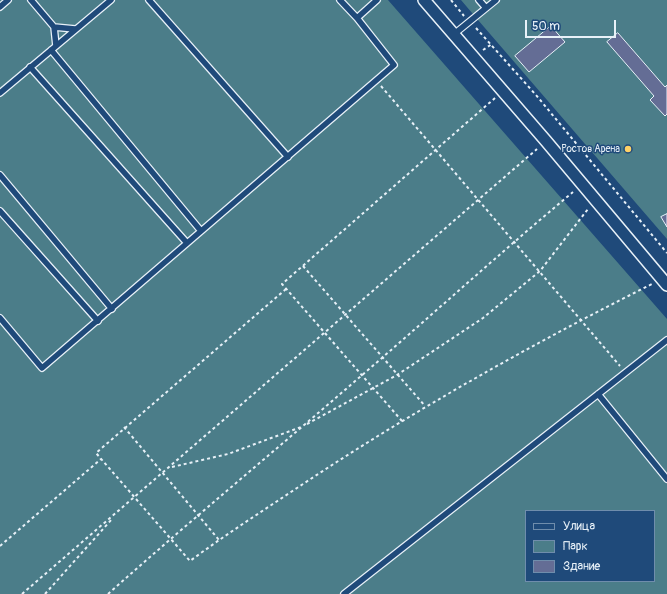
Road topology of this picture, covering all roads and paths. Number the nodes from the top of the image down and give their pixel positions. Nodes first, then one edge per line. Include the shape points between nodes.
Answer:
1 (8, 0) edge
2 (31, 0) edge
3 (111, 0) edge
4 (149, 0) edge
5 (340, 0) edge
6 (377, 0) edge
7 (424, 0) edge
8 (451, 0) edge
9 (479, 0) edge
10 (496, 0) edge
11 (0, 7) edge
12 (486, 8) junction
13 (357, 18) junction
14 (469, 22) junction
15 (54, 27) junction
16 (75, 29) junction
17 (453, 35) junction
18 (56, 46) junction
19 (50, 50) junction
20 (30, 67) junction
21 (376, 81) junction
22 (503, 92) junction
23 (0, 93) edge
24 (546, 141) junction
25 (436, 149) junction
26 (288, 157) junction
27 (0, 175) edge
28 (582, 184) junction
29 (479, 200) junction
30 (596, 202) junction
31 (0, 211) edge
32 (201, 231) junction
33 (514, 241) junction
34 (187, 243) junction
35 (667, 253) edge
36 (303, 266) junction
37 (540, 271) junction
38 (666, 284) edge
39 (286, 289) junction
40 (112, 309) junction
41 (346, 316) junction
42 (0, 318) edge
43 (98, 320) junction
44 (581, 320) junction
45 (325, 334) junction
46 (667, 340) edge
47 (382, 358) junction
48 (626, 373) junction
49 (397, 375) junction
50 (362, 376) junction
51 (373, 389) junction
52 (598, 394) junction
53 (425, 407) junction
54 (402, 421) junction
55 (303, 426) junction
56 (124, 428) junction
57 (101, 459) junction
58 (170, 467) junction
59 (163, 473) junction
60 (667, 479) edge
61 (135, 498) junction
62 (118, 512) junction
63 (198, 514) junction
64 (170, 539) junction
65 (219, 540) junction
66 (0, 546) edge
67 (22, 594) edge
68 (45, 594) edge
69 (108, 594) edge
70 (344, 594) edge

1 - 11 lane
2 - 15 lane
3 - 16 lane
4 - 26 lane
5 - 13 lane
6 - 13 lane
7 - 17 street
8 - 14 path
9 - 12 lane
10 - 12 lane
12 - 14 lane
13 - 21 lane via 394,65
14 - 17 lane
14 - 35 path via 536,96
15 - 16 lane
15 - 18 lane
16 - 18 lane
17 - 22 street
18 - 19 lane
19 - 20 lane
19 - 32 lane
20 - 23 lane
20 - 34 lane
21 - 25 path
21 - 26 lane
22 - 24 street
22 - 25 path
24 - 28 street
24 - 29 path
25 - 29 path
25 - 36 path
26 - 32 lane
27 - 40 lane
28 - 30 street
28 - 33 path
29 - 33 path
29 - 41 path
30 - 37 path
30 - 38 street
31 - 43 lane
32 - 34 lane
33 - 37 path
33 - 47 path
34 - 40 lane
36 - 39 path via 282,284
36 - 41 path
37 - 44 path
37 - 49 path via 483,318
38 - 44 path via 653,283
39 - 45 path
39 - 56 path
40 - 43 lane
41 - 45 path
41 - 47 path
42 - 43 lane via 42,368
44 - 48 path
44 - 53 path
45 - 50 path
45 - 58 path
46 - 48 lane
47 - 49 path
47 - 50 path
48 - 52 lane
49 - 51 path
49 - 53 path
50 - 51 path
50 - 55 path
51 - 54 path
51 - 55 path
52 - 60 lane
52 - 70 lane
53 - 54 path
54 - 65 path
55 - 58 path via 228,454
55 - 63 path
56 - 57 path via 96,453
56 - 59 path
57 - 61 path
57 - 66 path
58 - 59 path
59 - 61 path
59 - 63 path
61 - 62 path
61 - 64 path
62 - 67 path
62 - 68 path
63 - 64 path
63 - 65 path
64 - 65 path via 190,561
64 - 69 path

